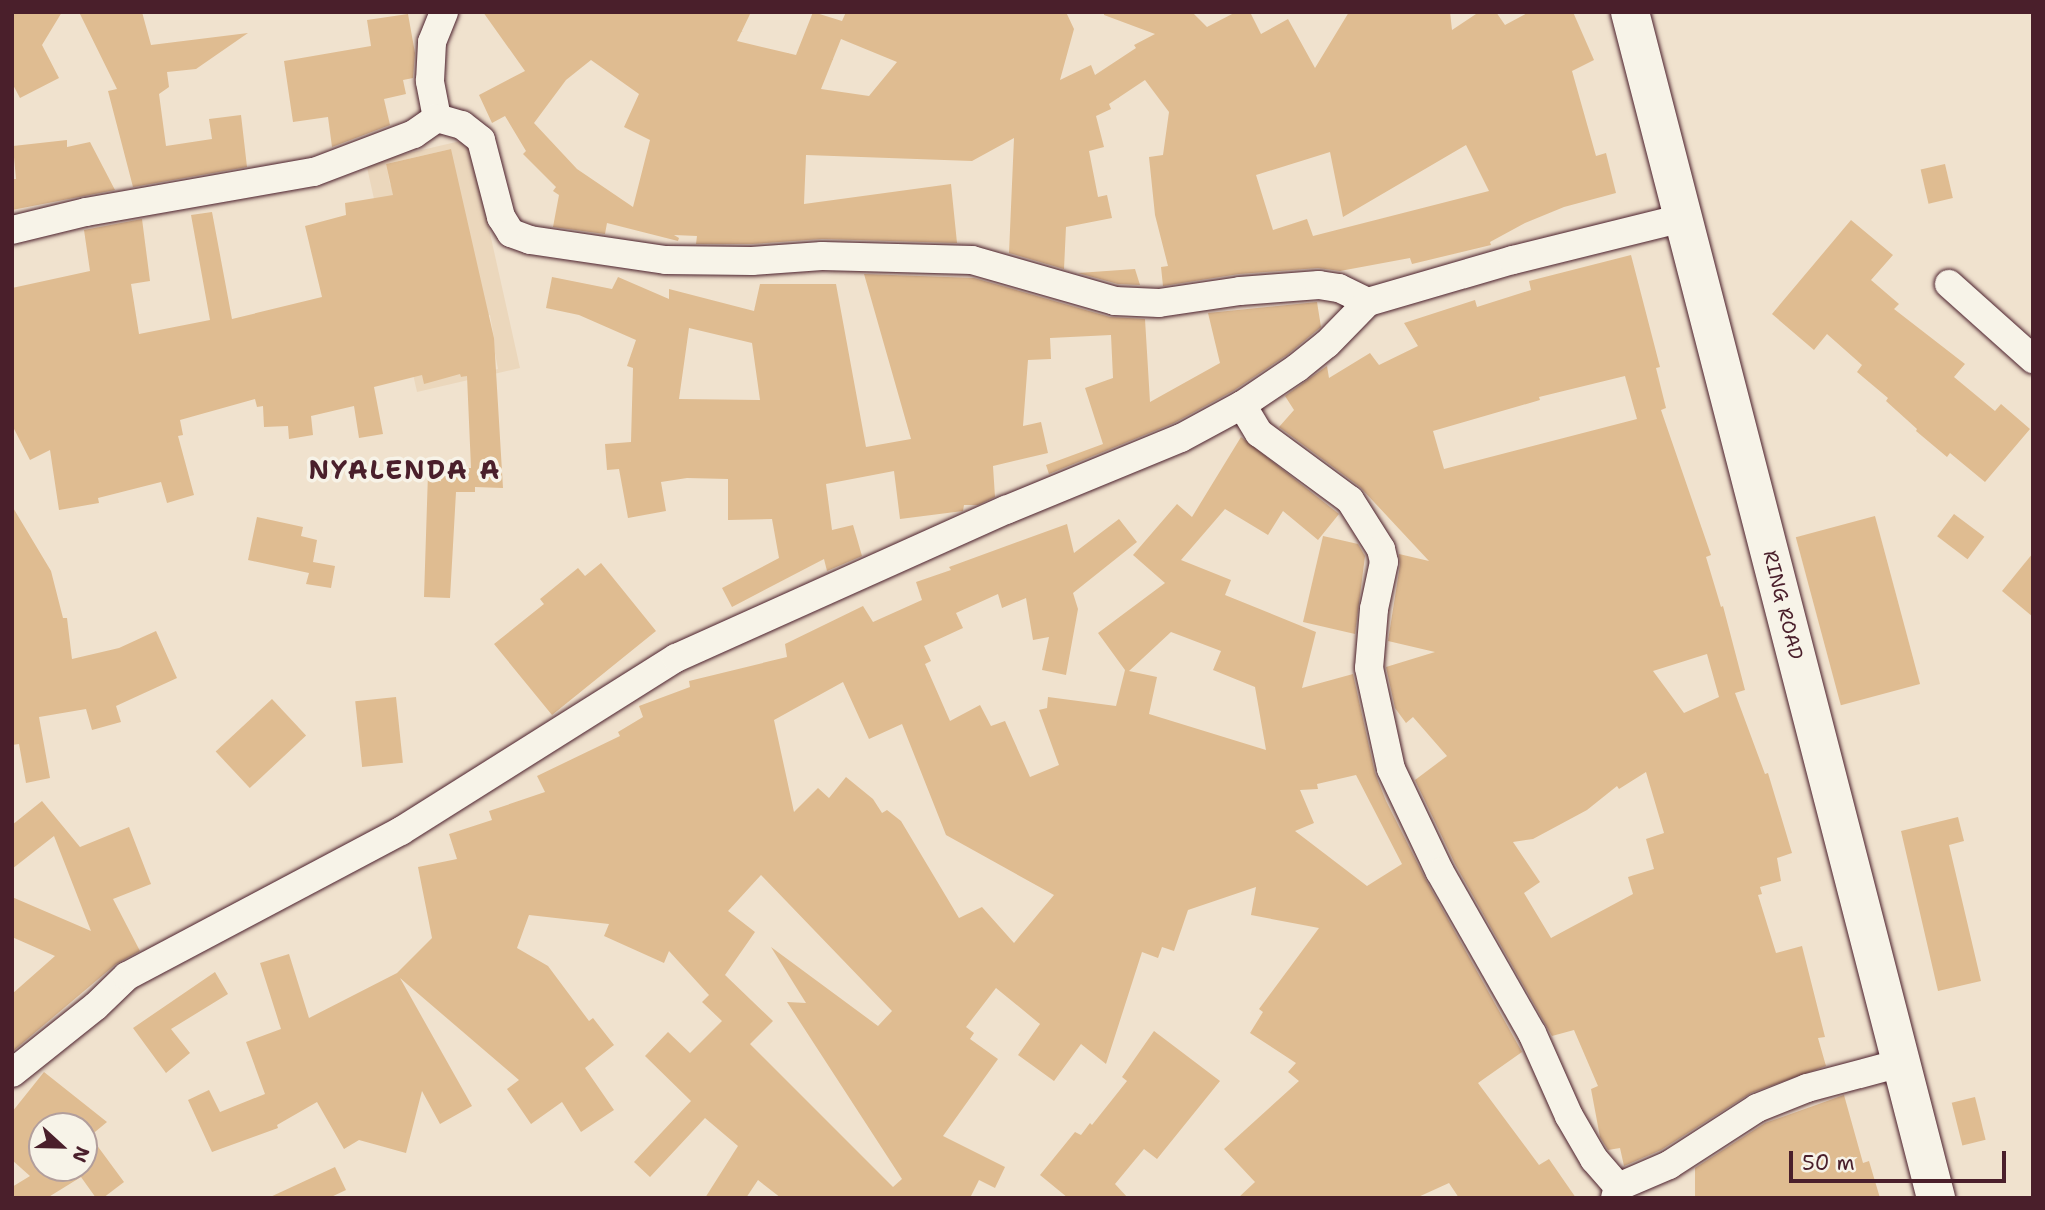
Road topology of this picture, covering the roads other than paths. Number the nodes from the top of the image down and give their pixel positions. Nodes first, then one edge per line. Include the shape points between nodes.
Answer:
1 (444, 12) edge
2 (1630, 12) edge
3 (437, 118) junction
4 (1683, 218) junction
5 (12, 230) edge
6 (1949, 284) dead end
7 (1368, 302) junction
8 (2033, 359) edge
9 (1242, 405) junction
10 (1901, 1063) junction
11 (12, 1073) edge
12 (1617, 1192) edge
13 (1936, 1198) edge

1 - 3 street via 432,42 430,81
2 - 4 main road, RING ROAD
3 - 5 street via 414,134 314,172 86,212
3 - 7 street via 462,125 481,140 501,217 511,233 530,240 666,260 822,256 972,260 1115,301 1159,303 1319,285 1339,288
4 - 7 street
4 - 10 main road, RING ROAD
6 - 8 street
7 - 9 street via 1327,344
9 - 11 street via 1148,454 1006,510 676,658 401,831 127,976
9 - 12 street via 1259,433 1350,500 1373,531 1384,562 1369,668 1391,769 1440,872 1532,1034 1569,1116
10 - 12 street via 1807,1088 1758,1108
10 - 13 main road, RING ROAD

